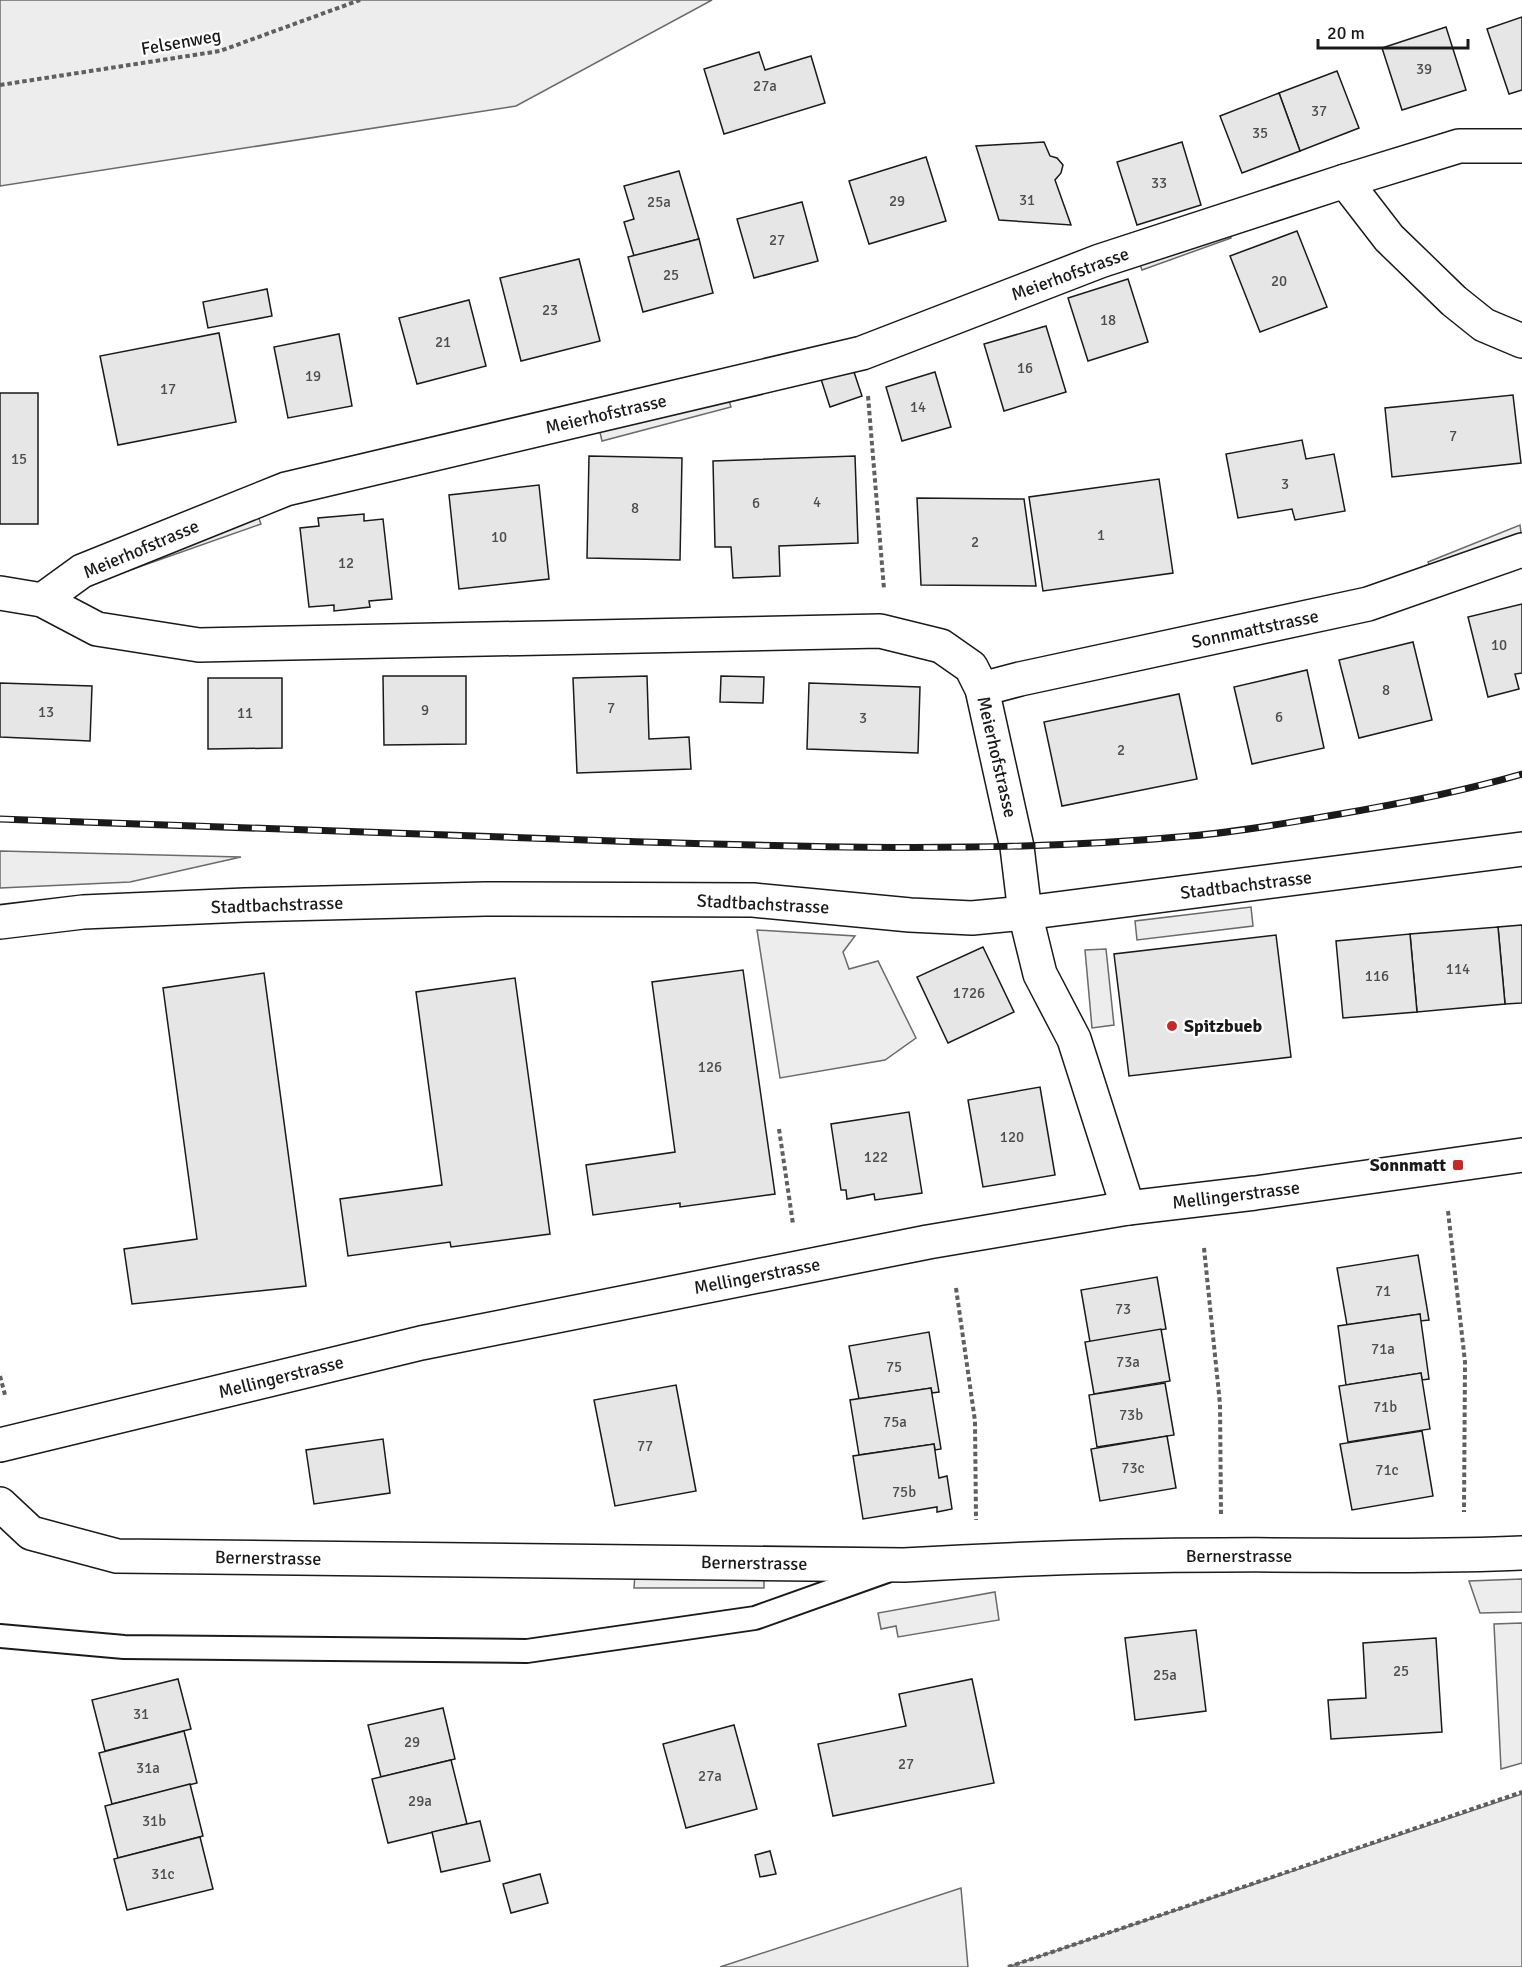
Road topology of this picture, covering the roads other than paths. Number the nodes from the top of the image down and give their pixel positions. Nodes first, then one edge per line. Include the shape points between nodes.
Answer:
1 (1522, 146) edge
2 (1345, 181) junction
3 (1522, 341) edge
4 (1522, 550) edge
5 (0, 593) edge
6 (42, 600) junction
7 (982, 689) junction
8 (1522, 849) edge
9 (1025, 913) junction
10 (0, 922) edge
11 (1522, 1155) edge
12 (1128, 1208) junction
13 (0, 1445) edge
14 (0, 1503) edge
15 (1522, 1553) edge
16 (904, 1565) junction
17 (0, 1636) edge

1 - 2 street, Meierhofstrasse via 1460,146
2 - 3 street via 1389,238 1454,301 1484,325
2 - 6 street, Meierhofstrasse via 1100,261 862,353 286,489 82,571
4 - 7 street, Sonnmattstrasse via 1368,604
5 - 6 street
6 - 7 street, Meierhofstrasse via 97,629 199,645 880,631 941,646 971,667
7 - 9 street, Meierhofstrasse via 1017,847
8 - 9 street, Stadtbachstrasse
9 - 10 street, Stadtbachstrasse via 972,918 753,900 485,899 95,911
9 - 12 street, Meierhofstrasse via 1040,974 1074,1039
11 - 12 street, Mellingerstrasse
12 - 13 street, Mellingerstrasse via 928,1242 421,1342
14 - 16 street, Bernerstrasse via 31,1533 117,1556
15 - 16 street, Bernerstrasse via 1221,1555
16 - 17 lane via 754,1618 527,1651 124,1647

